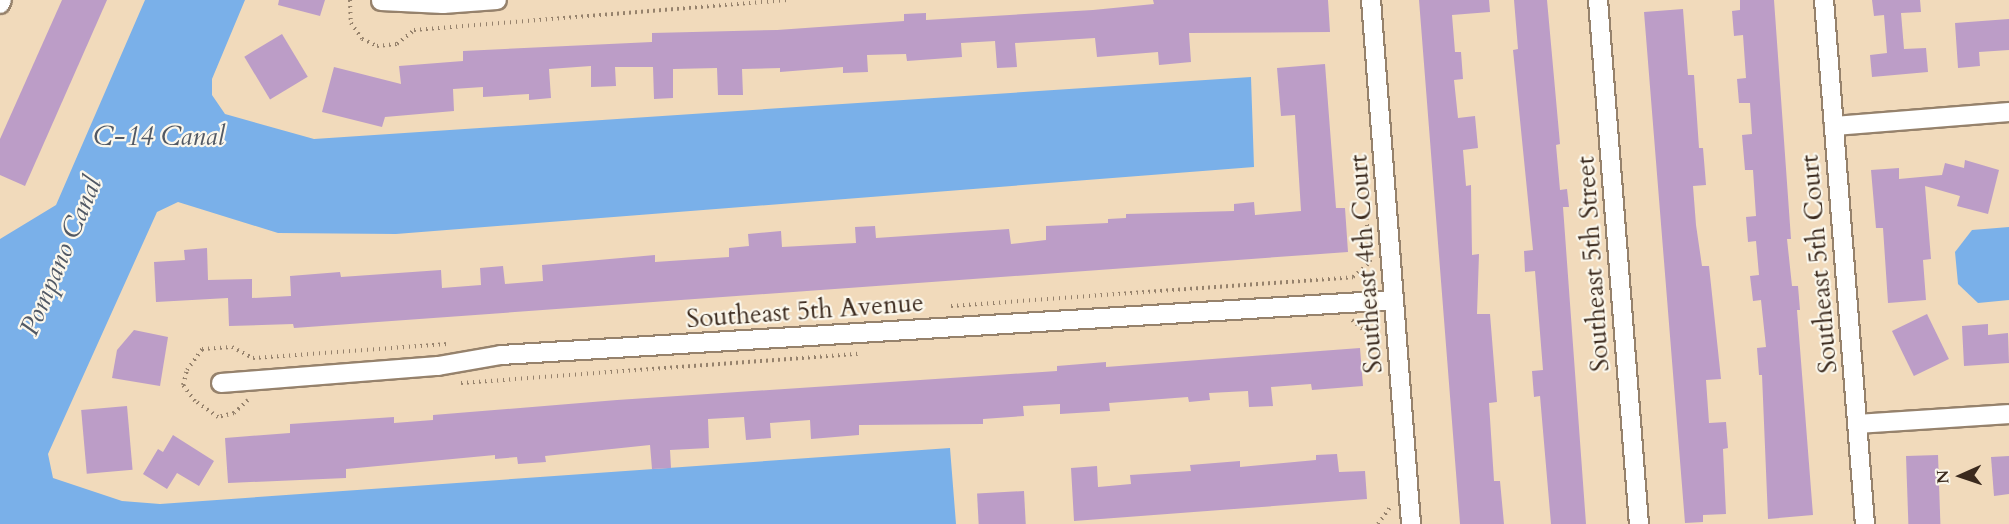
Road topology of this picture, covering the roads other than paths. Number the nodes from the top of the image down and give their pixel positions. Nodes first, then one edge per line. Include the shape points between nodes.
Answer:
1 (497, 0) edge
2 (1371, 0) edge
3 (1598, 0) edge
4 (1824, 0) edge
5 (381, 1) edge
6 (2009, 112) edge
7 (1834, 126) junction
8 (1394, 300) junction
9 (221, 383) dead end
10 (2009, 414) edge
11 (1858, 424) junction
12 (1411, 524) edge
13 (1639, 524) edge
14 (1865, 524) edge

1 - 5 street via 443,4
2 - 8 street, Southeast 4th Court
3 - 13 street, Southeast 5th Street
4 - 7 street, Southeast 5th Court
6 - 7 street
7 - 11 street, Southeast 5th Court
8 - 9 street, Southeast 5th Avenue via 501,356 438,366
8 - 12 street, Southeast 4th Court
10 - 11 street
11 - 14 street, Southeast 5th Court

